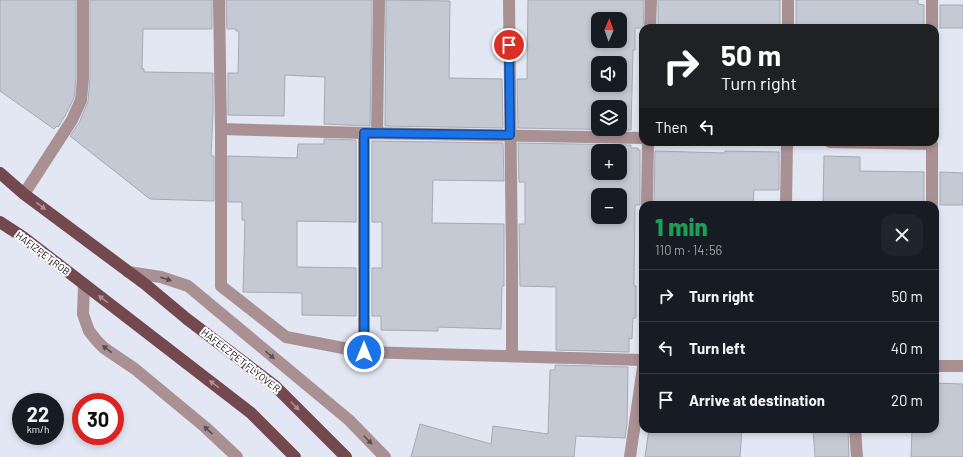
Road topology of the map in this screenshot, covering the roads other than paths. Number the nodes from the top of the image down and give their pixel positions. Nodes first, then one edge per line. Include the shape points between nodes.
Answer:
1 (83, 0) edge
2 (219, 0) edge
3 (379, 0) edge
4 (509, 0) edge
5 (651, 0) edge
6 (788, 0) edge
7 (932, 0) edge
8 (650, 24) edge
9 (788, 24) edge
10 (932, 24) edge
11 (221, 129) junction
12 (364, 133) junction
13 (377, 133) junction
14 (510, 135) junction
15 (639, 138) edge
16 (648, 146) edge
17 (787, 146) edge
18 (932, 146) edge
19 (0, 173) edge
20 (24, 194) junction
21 (647, 201) edge
22 (786, 201) edge
23 (932, 201) edge
24 (0, 222) edge
25 (128, 272) junction
26 (84, 284) junction
27 (364, 352) junction
28 (512, 356) junction
29 (639, 360) edge
30 (939, 366) edge
31 (963, 366) edge
32 (639, 395) edge
33 (855, 433) edge
34 (237, 457) edge
35 (295, 457) edge
36 (346, 457) edge
37 (385, 457) edge
38 (630, 457) edge
39 (857, 457) edge

1 - 20 street via 81,100 72,120
2 - 11 street
3 - 13 street
4 - 14 street
5 - 8 street
6 - 9 street
7 - 10 street
11 - 12 street
11 - 27 street via 221,286 286,338
12 - 13 street
12 - 27 street
13 - 14 street
14 - 15 street
14 - 28 street
16 - 21 street
17 - 22 street
18 - 23 street
19 - 20 main road, HAFEEZPET FLYOVER
20 -> 25 main road, HAFEEZPET FLYOVER
24 - 26 main road, HAFIZPET ROB
25 -> 36 main road, HAFEEZPET FLYOVER via 275,386
25 -> 37 street via 161,277 188,286 349,420
34 -> 26 street via 134,368 97,341 89,331 83,314
35 -> 26 main road via 251,413
27 - 28 street
28 - 29 street
30 - 31 street
32 - 38 street
33 - 39 street

